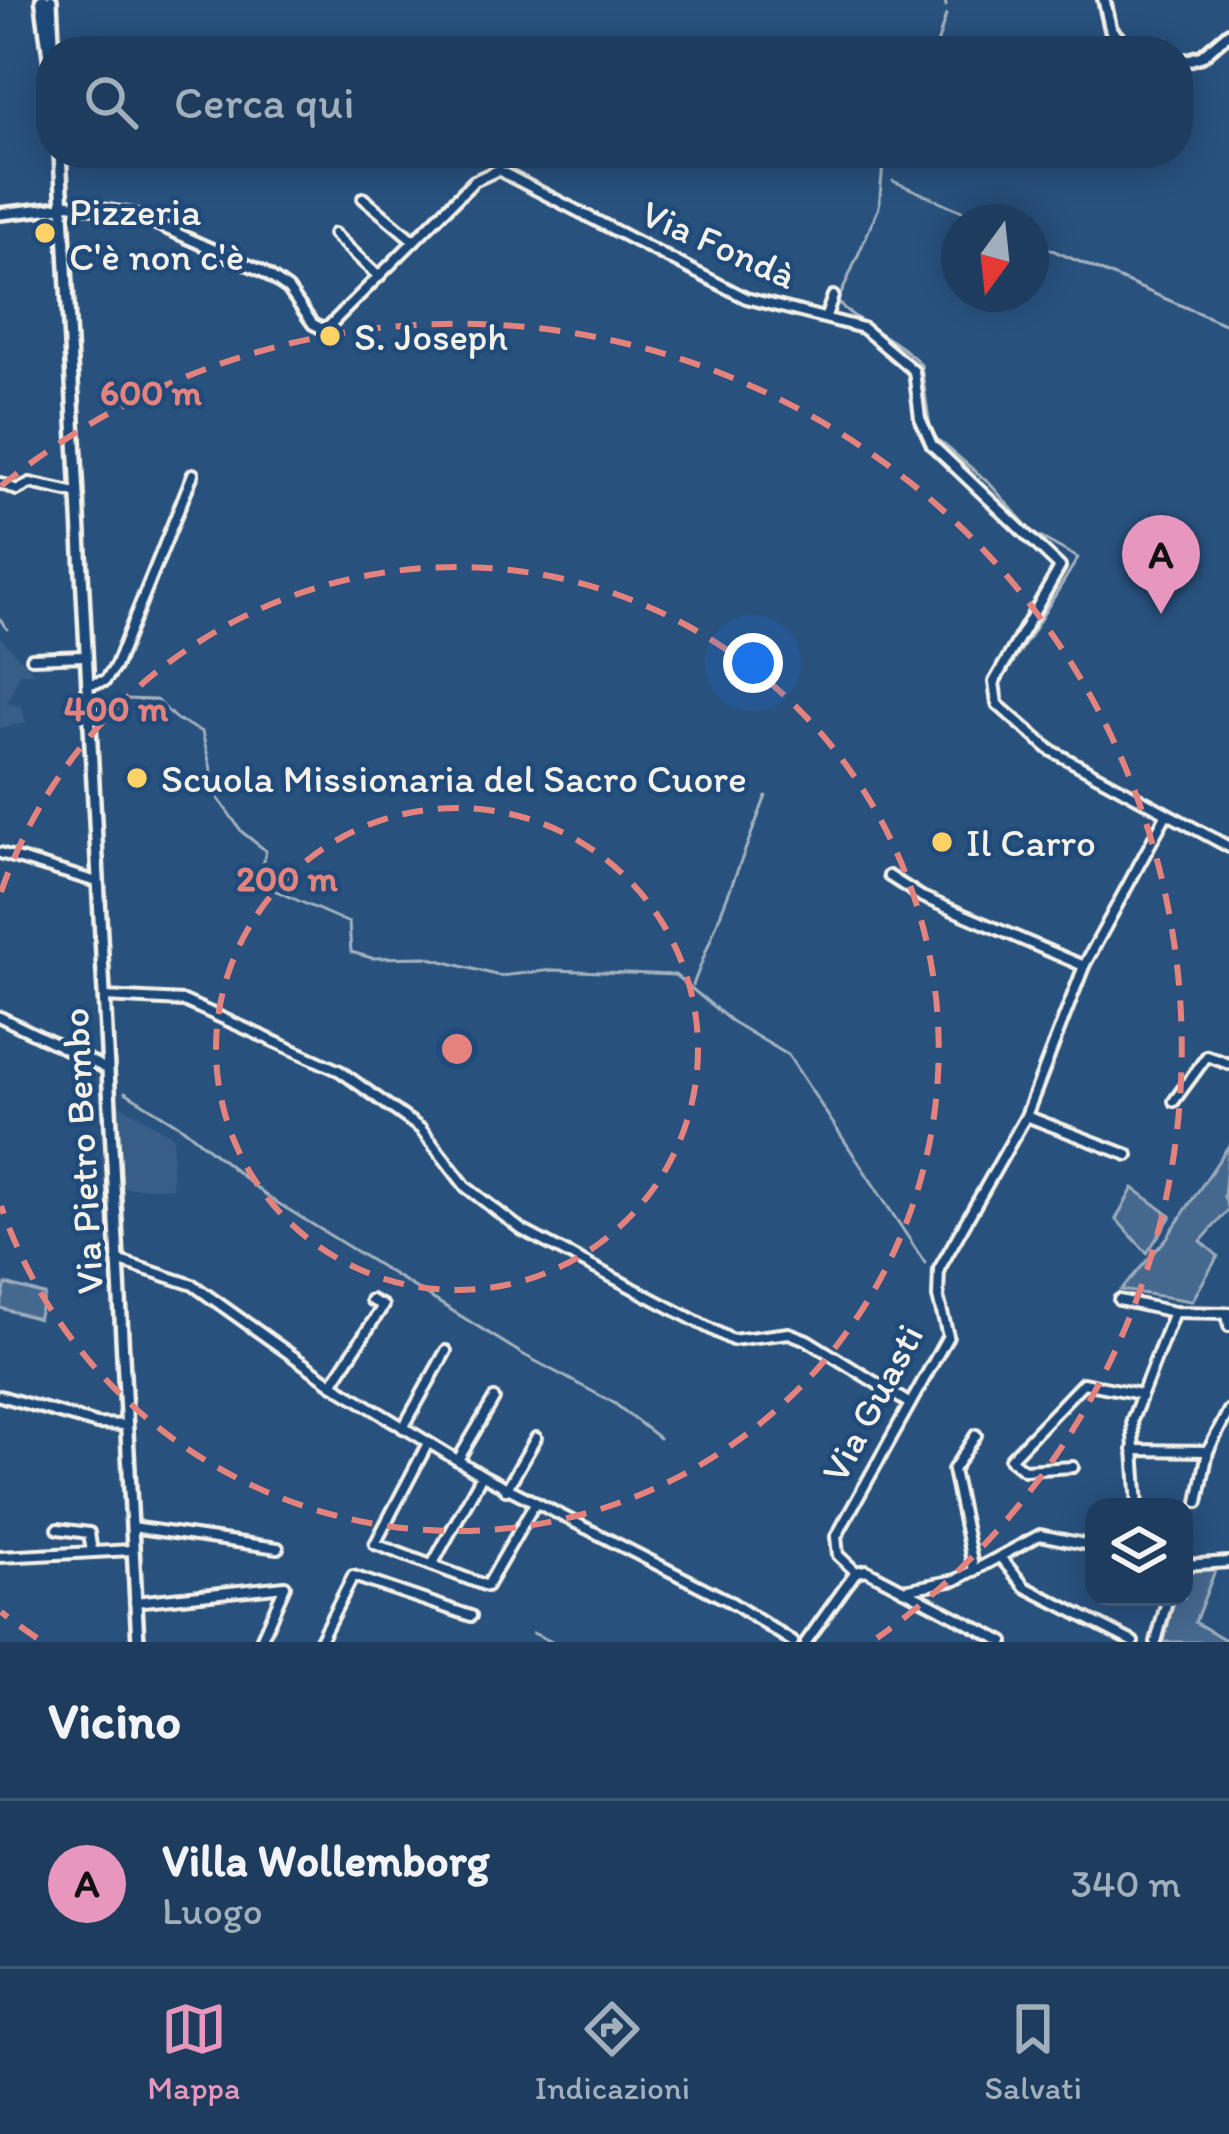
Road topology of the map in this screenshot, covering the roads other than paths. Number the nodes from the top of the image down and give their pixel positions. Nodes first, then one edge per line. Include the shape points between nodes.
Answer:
1 (47, 0) edge
2 (1104, 0) edge
3 (1229, 33) edge
4 (49, 36) edge
5 (52, 36) edge
6 (1117, 36) edge
7 (1193, 59) edge
8 (61, 168) edge
9 (363, 198) dead end
10 (62, 205) junction
11 (0, 214) edge
12 (334, 234) dead end
13 (414, 242) junction
14 (379, 277) junction
15 (833, 296) dead end
16 (826, 316) junction
17 (193, 474) dead end
18 (0, 483) edge
19 (76, 494) junction
20 (85, 656) junction
21 (32, 658) dead end
22 (86, 684) junction
23 (1166, 817) junction
24 (1229, 847) edge
25 (0, 853) edge
26 (889, 876) dead end
27 (97, 882) junction
28 (1084, 966) junction
29 (104, 998) junction
30 (0, 1017) edge
31 (1229, 1064) edge
32 (107, 1069) junction
33 (1174, 1101) dead end
34 (1026, 1116) junction
35 (1128, 1155) dead end
36 (117, 1259) junction
37 (371, 1300) dead end
38 (1119, 1300) dead end
39 (1174, 1312) junction
40 (1228, 1313) edge
41 (1229, 1326) edge
42 (446, 1351) dead end
43 (332, 1384) junction
44 (1141, 1394) junction
45 (0, 1396) edge
46 (494, 1399) dead end
47 (910, 1404) junction
48 (1229, 1410) edge
49 (126, 1425) junction
50 (403, 1428) junction
51 (976, 1435) dead end
52 (536, 1438) dead end
53 (428, 1443) junction
54 (1133, 1450) junction
55 (1208, 1450) junction
56 (458, 1460) junction
57 (1073, 1467) dead end
58 (482, 1475) junction
59 (506, 1490) junction
60 (1137, 1498) edge
61 (1198, 1502) dead end
62 (534, 1505) junction
63 (131, 1527) junction
64 (58, 1529) dead end
65 (1085, 1544) edge
66 (278, 1548) dead end
67 (132, 1550) junction
68 (92, 1552) junction
69 (1000, 1556) junction
70 (0, 1557) edge
71 (1193, 1564) edge
72 (1228, 1564) edge
73 (432, 1565) junction
74 (974, 1570) junction
75 (856, 1572) junction
76 (903, 1590) junction
77 (135, 1601) junction
78 (1166, 1606) edge
79 (471, 1616) dead end
80 (138, 1642) edge
81 (260, 1642) edge
82 (319, 1642) edge
83 (793, 1642) edge
84 (806, 1642) edge
85 (1004, 1642) edge
86 (1133, 1642) edge
87 (1156, 1642) edge

1 - 4 highway
1 - 5 main road
2 - 6 main road
3 - 7 main road
8 - 10 main road, Via Pietro Bembo
9 - 13 street
10 - 11 main road
10 - 14 street, Via Fondà via 133,214 262,271 325,330
10 - 19 main road, Via Pietro Bembo
12 - 14 street
13 - 14 street, Via Fondà
13 - 16 street, Via Fondà via 474,181 498,170 746,298
15 - 16 street
16 - 23 street via 870,332 909,365 932,446 1060,566 994,682 997,704 1050,750
17 - 22 street via 110,677
18 - 19 street
19 - 20 main road, Via Pietro Bembo
20 - 21 street
20 - 22 main road, Via Pietro Bembo
22 - 27 main road, Via Pietro Bembo
23 - 24 street
23 - 28 street, Via Guasti
25 - 27 street
26 - 28 street
27 - 29 main road, Via Pietro Bembo
28 - 34 street, Via Guasti
29 - 32 main road, Via Pietro Bembo
29 - 47 street via 184,1001 340,1070 421,1129 466,1187 522,1230 732,1340 789,1333 807,1340
30 - 32 street
31 - 33 street via 1207,1056
32 - 36 main road, Via Pietro Bembo
34 - 35 street
34 - 47 street, Via Guasti via 939,1268 948,1336
36 - 43 street via 193,1286
36 - 49 main road, Via Pietro Bembo
37 - 43 street via 383,1306
38 - 39 street
39 - 40 street
39 - 44 street
40 - 41 street
42 - 50 street
43 - 50 street
44 - 54 street
44 - 57 street via 1083,1383 1010,1459 1024,1470
45 - 49 street
46 - 56 street
47 - 75 street, Via Guasti via 836,1537 838,1555
48 - 55 street
49 - 63 main road, Via Pietro Bembo
50 - 53 street
51 - 74 street via 953,1470
52 - 59 street
53 - 56 street
53 - 73 street via 375,1544
54 - 55 street
54 - 60 street
55 - 61 street
56 - 58 street
58 - 59 street
58 - 73 street
59 - 62 street
62 - 73 street via 487,1586
62 - 83 street via 729,1601
63 - 66 street
63 - 67 main road, Via Pietro Bembo
64 - 68 street via 89,1533
65 - 69 street via 1043,1534
67 - 68 street
67 - 77 main road, Via Pietro Bembo
68 - 70 street
69 - 74 street
69 - 86 street via 1025,1587
71 - 72 street
74 - 76 street via 937,1587
75 - 76 street via 865,1569
75 - 84 street
76 - 85 street
77 - 80 main road, Via Pietro Bembo
77 - 81 street via 285,1586
78 - 87 street
79 - 82 street via 353,1576

